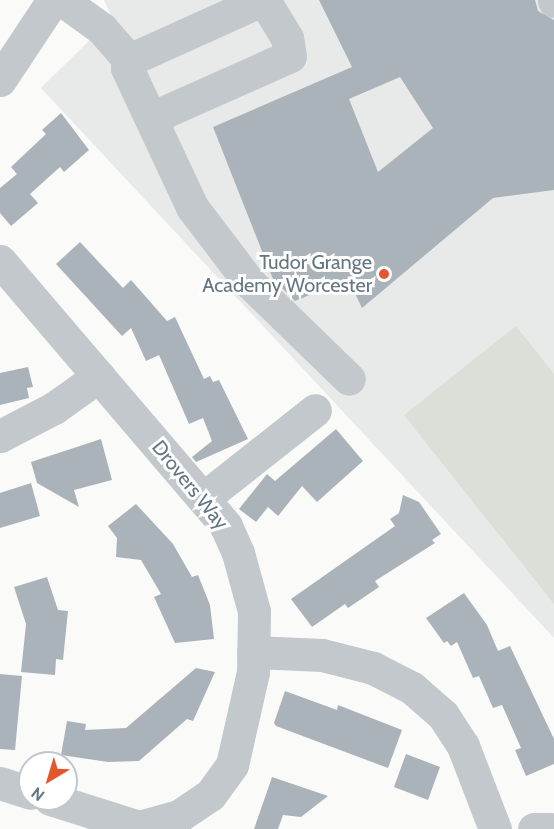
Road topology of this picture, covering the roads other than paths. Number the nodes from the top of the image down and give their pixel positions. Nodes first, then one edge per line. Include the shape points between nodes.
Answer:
1 (53, 0) edge
2 (62, 0) edge
3 (263, 0) edge
4 (129, 60) junction
5 (0, 80) edge
6 (151, 118) junction
7 (0, 261) edge
8 (99, 376) junction
9 (349, 379) dead end
10 (315, 410) dead end
11 (0, 436) edge
12 (205, 497) junction
13 (253, 652) junction
14 (0, 783) edge
15 (18, 789) edge
16 (78, 808) edge
17 (495, 829) edge

1 - 5 street
2 - 4 street via 102,29
3 - 4 street
3 - 6 street via 286,38 290,56
4 - 6 street via 127,68
6 - 9 street via 192,207 227,254 249,282
7 - 8 street, Drovers Way
8 - 11 street via 54,408
8 - 12 street, Drovers Way
10 - 12 street
12 - 13 street, Drovers Way via 226,526 238,553 254,611
13 - 16 street, Drovers Way via 253,672 232,765 210,795 179,816 140,827
13 - 17 street via 322,655 373,668 412,688 443,715 463,746
14 - 15 street

